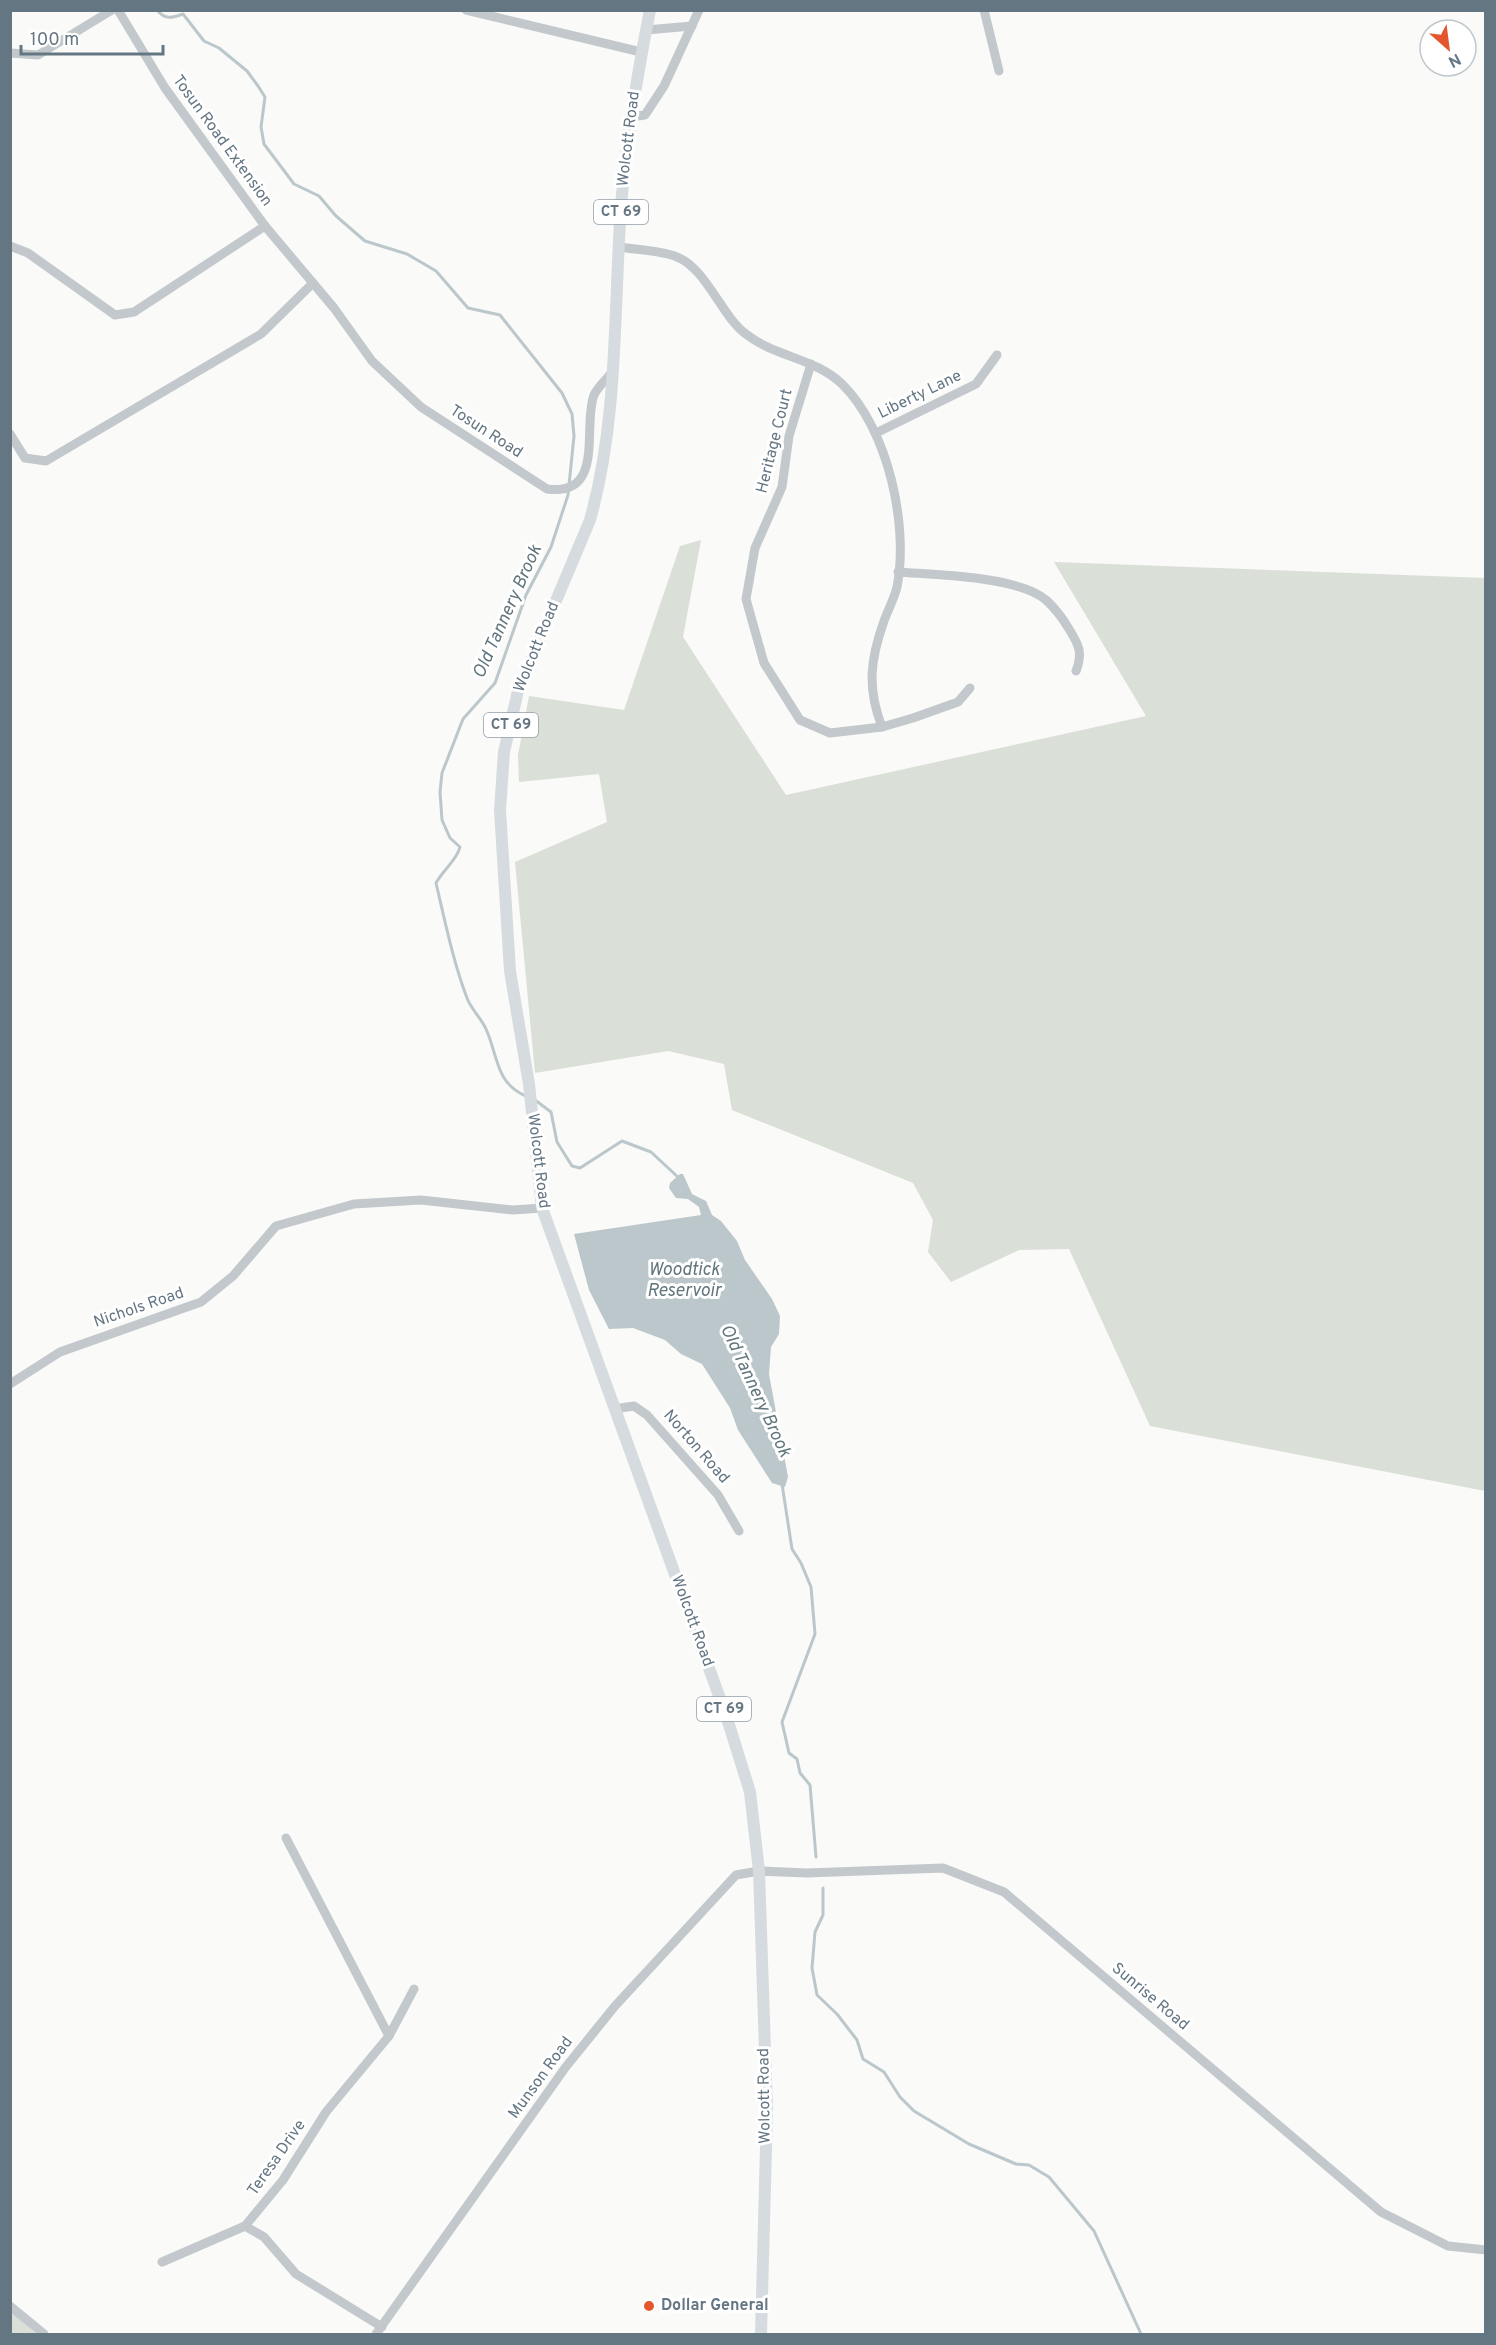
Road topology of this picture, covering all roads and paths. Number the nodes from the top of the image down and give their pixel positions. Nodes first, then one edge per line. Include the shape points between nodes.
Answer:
1 (112, 10) edge
2 (118, 10) edge
3 (466, 10) edge
4 (650, 10) edge
5 (699, 10) edge
6 (984, 10) edge
7 (692, 26) junction
8 (646, 30) junction
9 (640, 52) junction
10 (10, 53) edge
11 (999, 71) dead end
12 (631, 117) junction
13 (265, 226) junction
14 (10, 246) edge
15 (619, 247) junction
16 (313, 283) junction
17 (997, 355) dead end
18 (811, 364) junction
19 (611, 373) junction
20 (876, 433) junction
21 (10, 434) edge
22 (898, 572) junction
23 (1076, 671) dead end
24 (970, 688) dead end
25 (882, 727) junction
26 (542, 1208) junction
27 (11, 1382) edge
28 (614, 1409) junction
29 (739, 1531) dead end
30 (286, 1838) dead end
31 (759, 1870) junction
32 (414, 1989) dead end
33 (389, 2036) junction
34 (245, 2226) junction
35 (1485, 2250) edge
36 (162, 2262) dead end
37 (10, 2306) edge
38 (379, 2331) edge
39 (44, 2334) edge
40 (761, 2334) edge

1 - 10 street via 38,55
2 - 13 street, Tosun Road Extension via 165,88
3 - 9 street
4 - 8 main road, Wolcott Road / CT 69
5 - 7 street
6 - 11 street
7 - 8 street
7 - 12 street via 664,86 645,115
8 - 9 main road, Wolcott Road / CT 69
9 - 12 main road, Wolcott Road / CT 69
12 - 15 main road, Wolcott Road / CT 69 via 624,158
13 - 14 street via 134,312 115,315 28,253
13 - 16 street, Tosun Road
15 - 18 street via 678,257 701,277 744,333 774,352
15 - 19 main road, Wolcott Road / CT 69
16 - 19 street, Tosun Road via 372,361 421,407 552,490 576,484 588,460 594,395
16 - 21 street via 261,334 46,461 26,458
17 - 20 street, Liberty Lane via 976,384
18 - 20 street via 840,383 862,407
18 - 25 street, Heritage Court via 789,436 782,487 754,548 746,598 764,663 800,720 830,733
19 - 26 main road, Wolcott Road / CT 69 via 603,463 590,520 518,691 504,752 500,810 510,966
20 - 22 street via 891,472 900,544
22 - 23 street via 1004,582 1045,599 1081,647
22 - 25 street via 897,588 872,661 872,702
24 - 25 street, Heritage Court via 958,702
26 - 27 street, Nichols Road via 513,1210 421,1200 354,1204 276,1227 233,1276 201,1302 60,1352
26 - 28 main road, Wolcott Road / CT 69
28 - 29 street, Norton Road via 634,1406 647,1415 718,1495
28 - 31 main road, Wolcott Road / CT 69 via 750,1792
30 - 33 street
31 - 35 street, Sunrise Road via 807,1873 943,1868 1004,1892 1381,2212 1448,2246
31 - 38 street, Munson Road via 736,1875 615,2006 565,2068
31 - 40 main road, Wolcott Road / CT 69 via 767,2110
32 - 33 street, Teresa Drive
33 - 34 street, Teresa Drive via 326,2112 283,2180
34 - 36 street, Teresa Drive
34 - 38 street via 264,2237 296,2274
37 - 39 street

